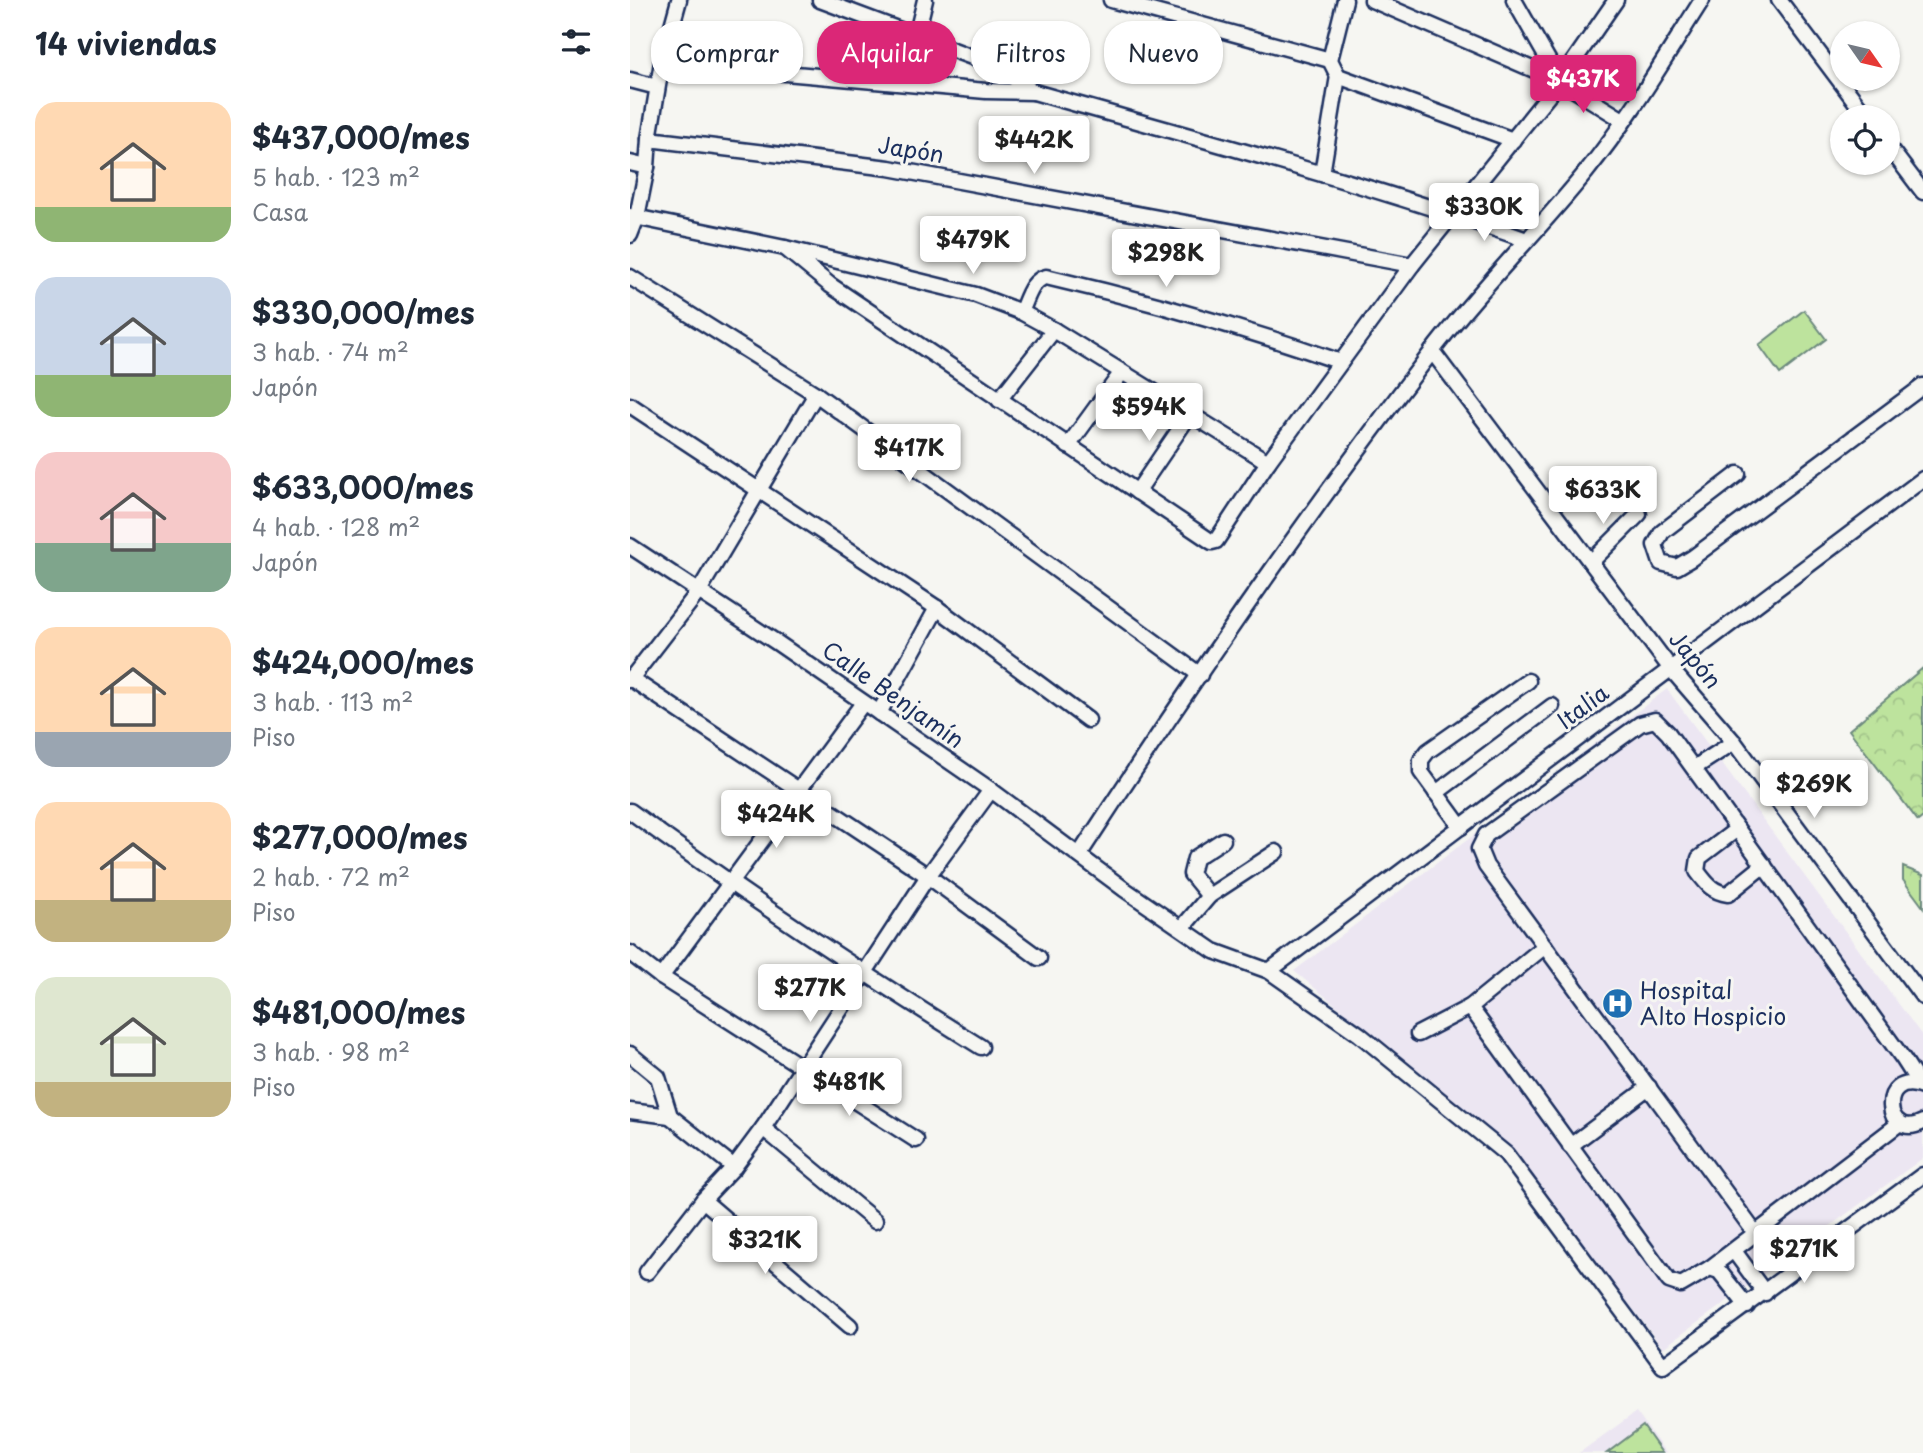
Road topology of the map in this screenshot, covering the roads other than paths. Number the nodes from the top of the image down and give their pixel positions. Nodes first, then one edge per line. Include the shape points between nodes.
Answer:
1 (820, 0) edge
2 (925, 0) edge
3 (1111, 0) edge
4 (1345, 0) edge
5 (1372, 0) edge
6 (1514, 0) edge
7 (1616, 0) edge
8 (1702, 0) edge
9 (1779, 0) edge
10 (673, 1) edge
11 (669, 21) edge
12 (874, 21) edge
13 (920, 21) edge
14 (957, 52) edge
15 (1329, 60) junction
16 (803, 75) edge
17 (1338, 76) junction
18 (630, 80) edge
19 (1560, 81) junction
20 (658, 84) edge
21 (657, 87) junction
22 (1034, 92) junction
23 (1858, 105) edge
24 (1623, 120) junction
25 (649, 139) junction
26 (1513, 140) junction
27 (1900, 162) edge
28 (630, 163) edge
29 (647, 167) junction
30 (1322, 174) junction
31 (1923, 192) edge
32 (1453, 214) junction
33 (633, 217) edge
34 (630, 236) edge
35 (1527, 240) junction
36 (785, 248) junction
37 (1412, 265) junction
38 (630, 277) edge
39 (1021, 313) junction
40 (1054, 330) junction
41 (1432, 351) junction
42 (1340, 362) junction
43 (1122, 372) junction
44 (1923, 386) edge
45 (816, 394) junction
46 (999, 400) junction
47 (630, 405) edge
48 (1190, 414) junction
49 (1068, 446) junction
50 (1268, 462) junction
51 (1738, 474) dead end
52 (1923, 479) edge
53 (759, 492) junction
54 (1137, 492) junction
55 (1639, 514) dead end
56 (630, 546) edge
57 (1591, 562) junction
58 (699, 592) junction
59 (937, 608) junction
60 (1671, 669) junction
61 (1200, 675) junction
62 (630, 679) edge
63 (1528, 681) dead end
64 (863, 703) junction
65 (1552, 706) dead end
66 (879, 713) junction
67 (1087, 720) dead end
68 (1734, 742) junction
69 (1694, 768) junction
70 (799, 790) junction
71 (991, 790) junction
72 (1436, 793) junction
73 (630, 811) edge
74 (1461, 827) junction
75 (1737, 829) junction
76 (1223, 840) dead end
77 (1276, 852) dead end
78 (1079, 855) junction
79 (1764, 865) junction
80 (928, 876) junction
81 (728, 883) junction
82 (1209, 896) junction
83 (1182, 928) junction
84 (1545, 946) junction
85 (630, 953) edge
86 (1039, 958) dead end
87 (1269, 971) junction
88 (865, 974) junction
89 (661, 977) junction
90 (1923, 997) edge
91 (1470, 1007) junction
92 (1418, 1034) dead end
93 (981, 1047) dead end
94 (630, 1054) edge
95 (801, 1067) junction
96 (1919, 1086) edge
97 (1649, 1087) junction
98 (630, 1111) edge
99 (670, 1116) junction
100 (1923, 1122) edge
101 (1900, 1123) junction
102 (763, 1128) junction
103 (916, 1140) dead end
104 (1570, 1146) junction
105 (734, 1167) junction
106 (1923, 1175) edge
107 (703, 1200) junction
108 (875, 1221) dead end
109 (1756, 1234) junction
110 (1734, 1251) junction
111 (1710, 1268) junction
112 (647, 1272) dead end
113 (1765, 1293) junction
114 (1747, 1306) junction
115 (850, 1326) dead end

1 - 12 street
2 - 13 street
3 - 15 street
4 - 15 street
5 - 19 street
6 - 19 street
7 - 19 street
8 - 24 street
9 - 23 street
10 - 11 street
14 - 22 street via 996,66
15 - 17 street
16 - 22 street via 986,92
17 - 26 street
17 - 30 street
18 - 21 street
19 - 24 street
19 - 26 street
20 - 21 street
21 - 25 street
22 - 30 street
24 - 35 street via 1587,172
25 - 29 street
25 - 37 street, Japón via 889,168
26 - 32 street
27 - 31 street
28 - 29 street
29 - 33 street
30 - 32 street
32 - 35 street
32 - 37 street
33 - 34 street
33 - 36 street
35 - 41 street
36 - 39 street via 976,295
36 - 46 street via 830,285
37 - 42 street
38 - 45 street
39 - 40 street
39 - 42 street via 1034,285 1046,278 1188,313
40 - 43 street
40 - 46 street
41 - 57 street, Japón
41 - 61 street
42 - 50 street
43 - 48 street
43 - 49 street
44 - 51 street via 1692,558 1677,566 1661,563 1656,545 1662,532
45 - 53 street
45 - 61 street
46 - 49 street
47 - 53 street
48 - 50 street
48 - 54 street
49 - 54 street
50 - 54 street via 1212,542
52 - 60 street, Italia
53 - 58 street
53 - 59 street
55 - 57 street
56 - 58 street, Calle Benjamín
57 - 60 street, Japón
58 - 62 street
58 - 64 street, Calle Benjamín
59 - 66 street
59 - 67 street
60 - 68 street, Japón
60 - 74 street, Italia
61 - 78 street
62 - 70 street
63 - 72 street via 1428,751 1421,760 1421,772
64 - 66 street, Calle Benjamín
64 - 70 street
65 - 72 street
66 - 71 street, Calle Benjamín
68 - 69 street
68 - 90 street, Japón
69 - 75 street
69 - 84 street via 1655,720 1640,724 1486,835 1479,849 1486,866
70 - 80 street
70 - 81 street
71 - 78 street, Calle Benjamín
71 - 80 street
72 - 74 street
73 - 81 street
74 - 87 street, Italia
75 - 79 street
75 - 79 street via 1699,858 1697,871 1707,886 1728,894
76 - 82 street via 1195,858 1191,874
77 - 82 street
78 - 83 street, Calle Benjamín
79 - 96 street
80 - 86 street
80 - 88 street
81 - 88 street
81 - 89 street
82 - 83 street
83 - 87 street, Calle Benjamín via 1214,951
84 - 91 street
84 - 97 street
85 - 89 street
87 - 114 street, Calle Benjamín via 1359,1034 1506,1154 1663,1366
88 - 93 street
88 - 95 street
89 - 95 street
91 - 92 street
91 - 104 street
94 - 99 street via 658,1077
95 - 102 street
95 - 103 street
96 - 101 street via 1900,1087 1891,1098 1891,1112
97 - 104 street
97 - 109 street
98 - 99 street
99 - 105 street
100 - 101 street via 1913,1126
101 - 109 street
102 - 105 street
102 - 108 street
104 - 111 street via 1669,1281 1681,1284
105 - 107 street
106 - 113 street
107 - 112 street
107 - 115 street
109 - 110 street
110 - 111 street
110 - 113 street
111 - 114 street via 1718,1271
113 - 114 street

